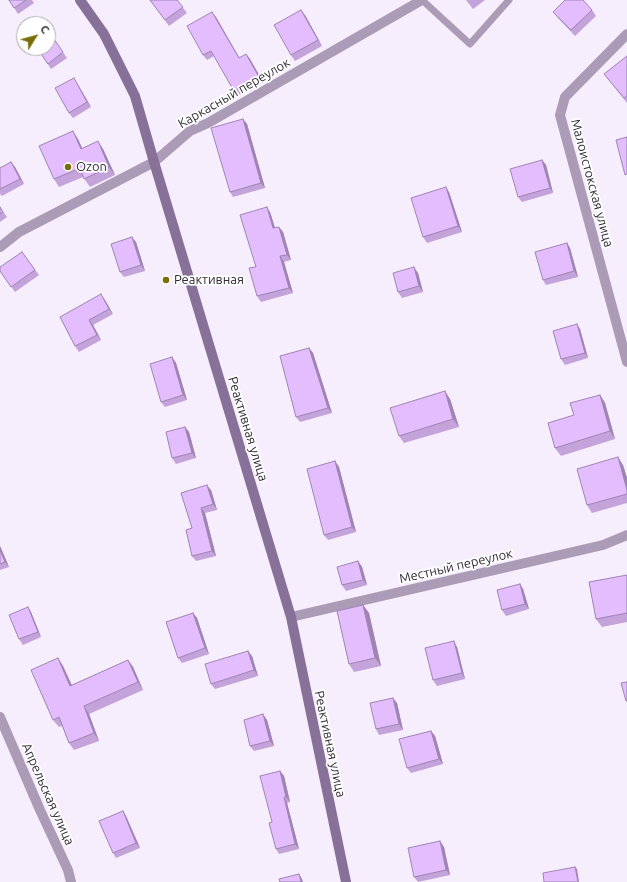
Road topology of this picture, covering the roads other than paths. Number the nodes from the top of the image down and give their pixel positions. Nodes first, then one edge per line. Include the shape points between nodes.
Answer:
1 (80, 0) edge
2 (422, 0) edge
3 (510, 0) edge
4 (627, 34) edge
5 (154, 162) junction
6 (0, 247) edge
7 (627, 362) edge
8 (627, 535) edge
9 (290, 617) junction
10 (0, 717) edge
11 (71, 882) edge
12 (346, 882) edge

1 - 5 main road, Реактивная улица via 104,34 134,96
2 - 3 lane via 470,44
2 - 5 street, Каркасный переулок via 190,131
4 - 7 street, Малоистокская улица via 565,97 560,115
5 - 6 street, Каркасный переулок via 19,232
5 - 9 main road, Реактивная улица
8 - 9 street, Местный переулок via 603,545
9 - 12 main road, Реактивная улица
10 - 11 street, Апрельская улица

